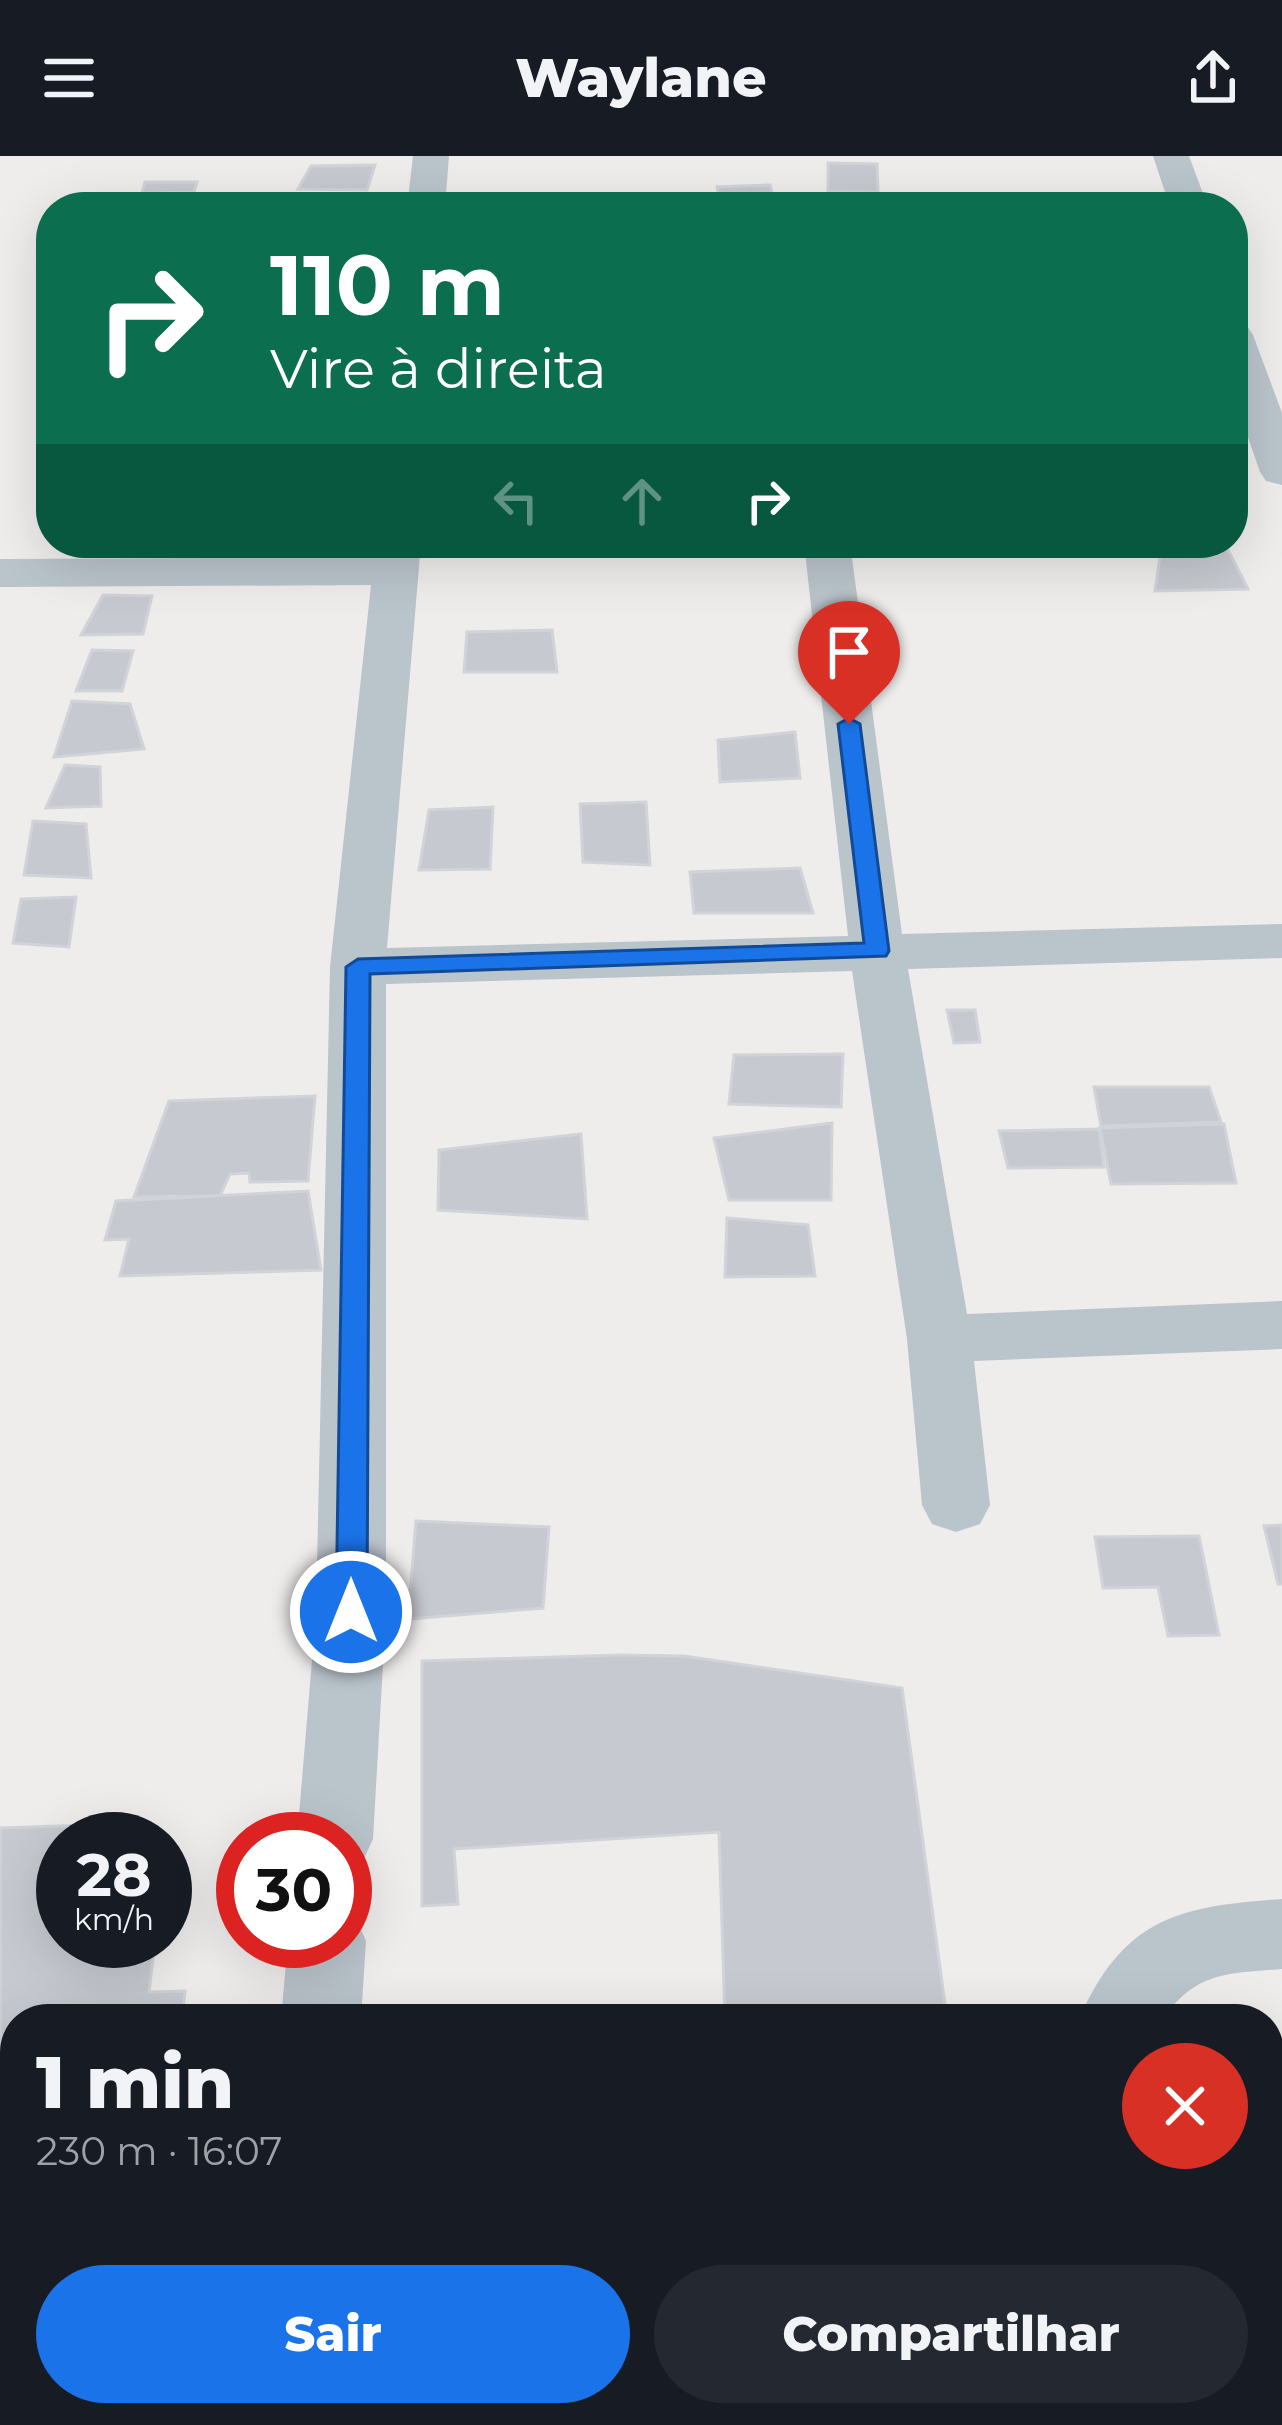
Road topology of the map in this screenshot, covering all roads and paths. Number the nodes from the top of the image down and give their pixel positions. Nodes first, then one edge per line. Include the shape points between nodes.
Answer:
1 (431, 156) edge
2 (1171, 156) edge
3 (427, 192) edge
4 (1184, 192) edge
5 (1248, 377) edge
6 (1282, 472) edge
7 (373, 558) edge
8 (398, 558) edge
9 (829, 558) edge
10 (0, 573) edge
11 (1282, 941) edge
12 (877, 951) junction
13 (358, 967) junction
14 (1282, 1325) edge
15 (938, 1339) junction
16 (956, 1504) dead end
17 (336, 1812) edge
18 (1282, 1934) edge
19 (325, 1968) edge
20 (322, 2004) edge
21 (1127, 2004) edge

1 - 3 street
2 - 4 street
5 - 6 street
7 - 10 street
8 - 13 street
9 - 12 street
11 - 12 street
12 - 13 street
12 - 15 street
13 - 17 street via 351,1612
14 - 15 street
15 - 16 street
18 - 21 street via 1200,1940 1166,1956
19 - 20 street

